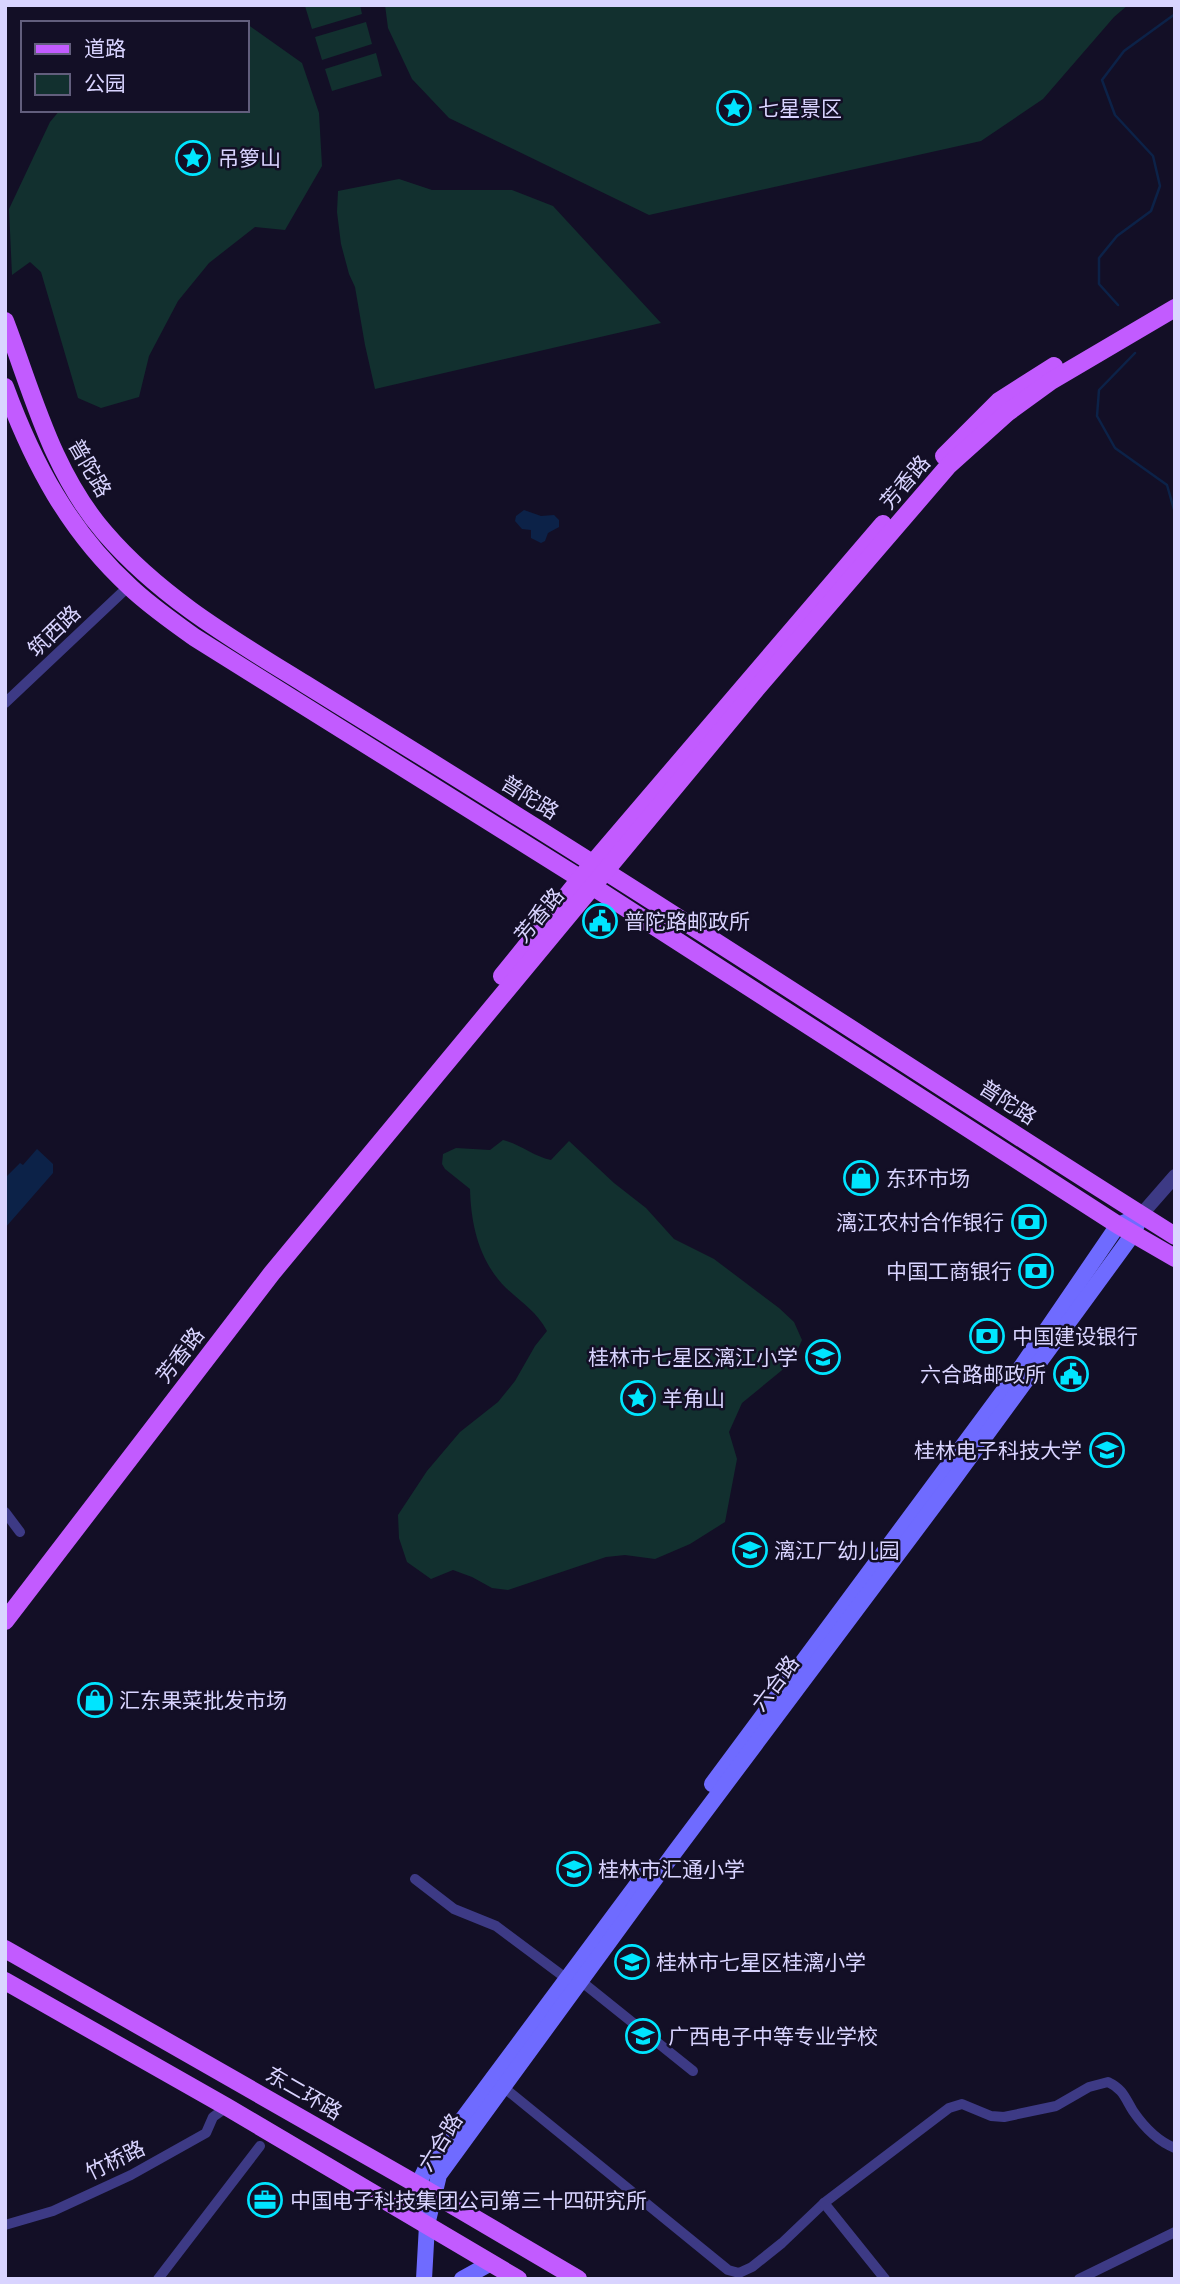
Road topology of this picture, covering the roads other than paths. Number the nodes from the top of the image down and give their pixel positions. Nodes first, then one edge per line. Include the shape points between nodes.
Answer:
1 (1175, 295) edge
2 (1175, 308) edge
3 (5, 321) edge
4 (5, 387) edge
5 (129, 586) junction
6 (5, 703) edge
7 (599, 867) junction
8 (587, 883) junction
9 (1175, 1176) edge
10 (1141, 1215) junction
11 (1126, 1229) junction
12 (1175, 1236) edge
13 (1175, 1258) edge
14 (5, 1512) edge
15 (20, 1532) dead end
16 (5, 1602) edge
17 (5, 1621) edge
18 (415, 1879) dead end
19 (5, 1950) edge
20 (5, 1981) edge
21 (572, 1981) junction
22 (693, 2071) dead end
23 (502, 2086) junction
24 (227, 2107) junction
25 (260, 2146) dead end
26 (1175, 2148) edge
27 (426, 2189) junction
28 (824, 2203) junction
29 (5, 2225) edge
30 (427, 2225) junction
31 (1175, 2232) edge
32 (491, 2263) junction
33 (881, 2278) edge
34 (158, 2279) edge
35 (424, 2279) edge
36 (462, 2279) edge
37 (518, 2279) edge
38 (578, 2279) edge
39 (1079, 2279) edge

1 - 7 main road, 芳香路 via 999,401 961,438 847,564
2 - 7 main road, 芳香路 via 1051,381 949,465
3 - 7 main road, 普陀路 via 57,460 103,531 135,565 168,594 245,647
4 - 5 main road, 普陀路 via 39,470 89,542
5 - 6 street, 筑西路
5 - 8 main road, 普陀路 via 194,637
7 - 8 main road, 芳香路
7 - 10 main road, 普陀路
8 - 11 main road, 普陀路
8 - 16 main road, 芳香路 via 245,1290
8 - 17 main road, 芳香路 via 272,1273
9 - 10 street
10 - 11 main road
10 - 12 main road, 普陀路
11 - 13 main road, 普陀路
11 - 21 main road, 六合路
14 - 15 street
18 - 21 street via 454,1909 496,1926
19 - 27 main road, 东二环路
20 - 24 main road
21 - 22 street via 587,1986
21 - 23 main road, 六合路
21 - 27 main road, 六合路 via 443,2143 426,2168
23 - 27 main road, 六合路
23 - 28 street via 728,2270 738,2273 752,2267
24 - 29 street, 竹桥路 via 213,2117 206,2133 131,2175 53,2211
24 - 30 main road
25 - 34 street
26 - 28 street via 1145,2128 1123,2092 1108,2082 1056,2106 1004,2117 962,2104 949,2108
27 - 30 main road, 六合路
27 - 38 main road, 东二环路
28 - 33 street
30 - 32 main road
30 - 35 main road, 六合路
31 - 39 street
32 - 36 main road
32 - 37 main road

